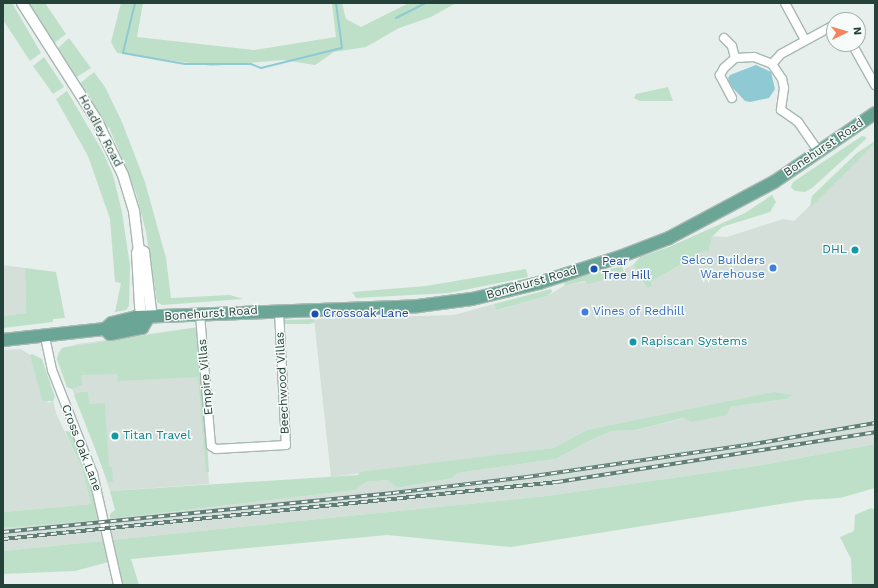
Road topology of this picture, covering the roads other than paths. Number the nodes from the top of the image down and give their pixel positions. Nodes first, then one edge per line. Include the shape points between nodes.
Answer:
1 (22, 3) edge
2 (785, 3) edge
3 (826, 29) edge
4 (724, 38) dead end
5 (806, 40) junction
6 (856, 52) edge
7 (735, 58) junction
8 (772, 64) junction
9 (875, 85) edge
10 (732, 98) dead end
11 (875, 113) edge
12 (820, 153) junction
13 (279, 310) junction
14 (200, 315) junction
15 (148, 318) junction
16 (45, 337) junction
17 (3, 340) edge
18 (211, 440) joint
19 (118, 585) edge

1 - 15 street, Hoadley Road via 96,119 115,155 129,192 139,249 144,252 151,311
2 - 5 street
3 - 5 street
4 - 7 street via 732,46
5 - 8 street via 781,54
6 - 9 street
7 - 8 street via 754,57
7 - 10 street via 720,75
8 - 12 street via 778,71 784,88 781,110 798,122
11 - 12 main road, Bonehurst Road
12 - 13 main road, Bonehurst Road via 774,182 669,238 539,283 472,299 418,306
13 - 14 main road, Bonehurst Road
13 - 18 street, Beechwood Villas via 286,445 216,449 211,446
14 - 15 main road, Bonehurst Road
14 - 18 street, Empire Villas
15 - 16 main road, Bonehurst Road via 129,318 112,323 105,329
16 - 17 main road, Bonehurst Road
16 - 19 street, Cross Oak Lane via 52,370 93,474

